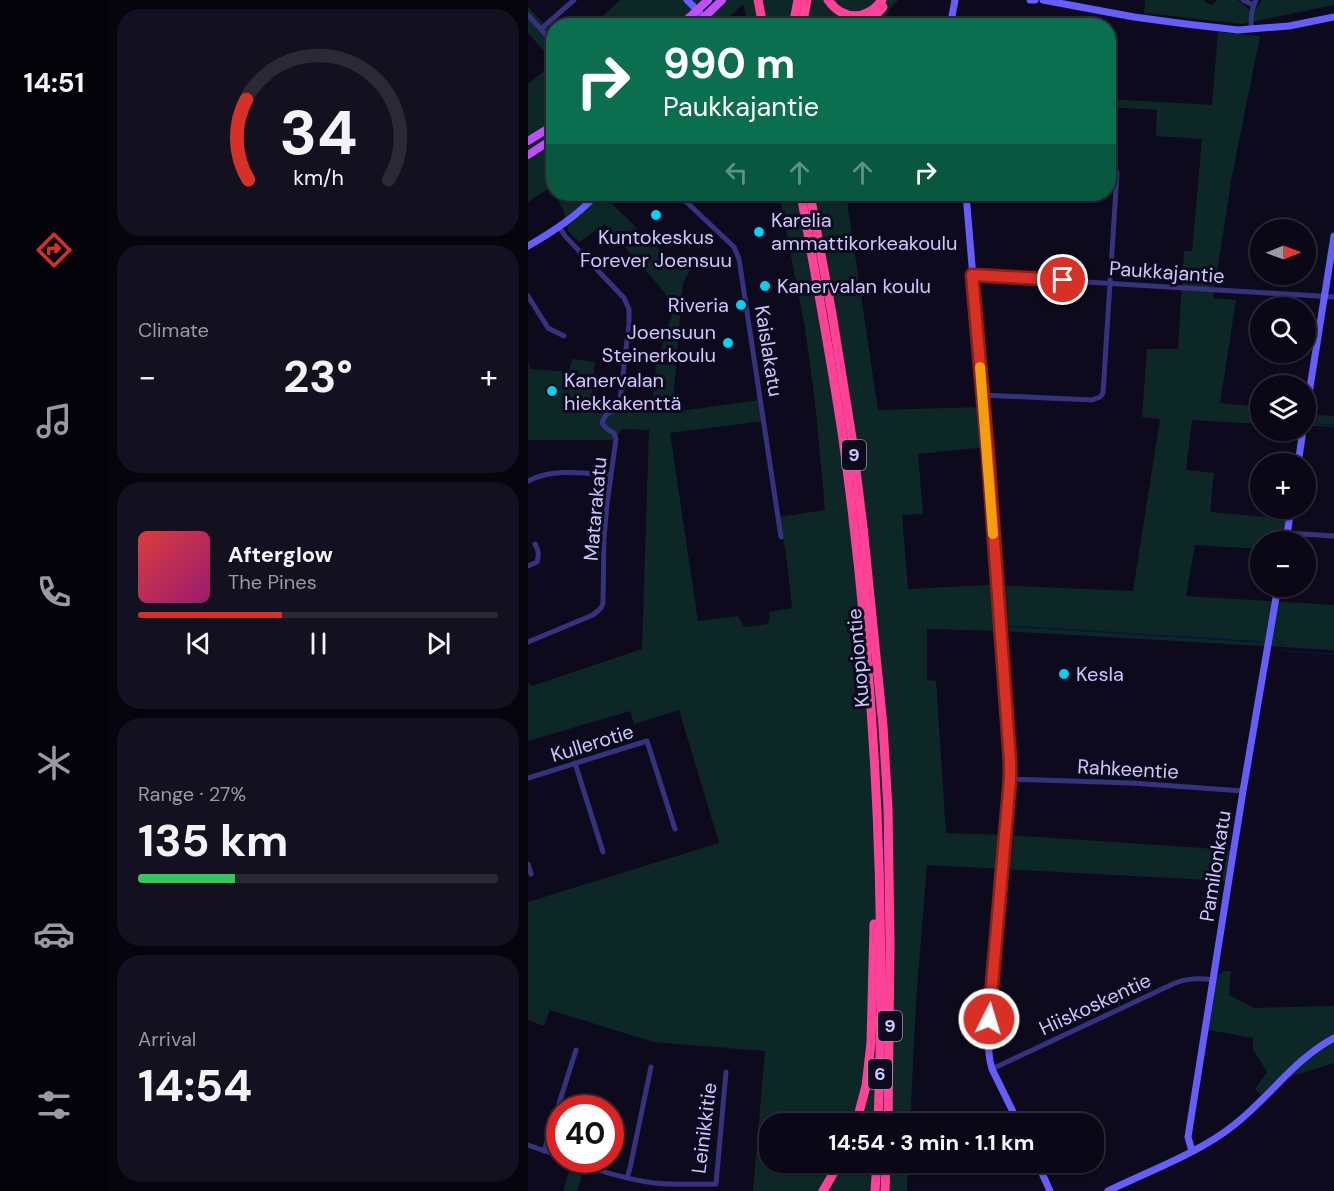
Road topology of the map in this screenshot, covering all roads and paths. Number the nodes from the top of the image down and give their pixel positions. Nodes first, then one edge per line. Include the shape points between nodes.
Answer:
1 (574, 0) edge
2 (687, 0) edge
3 (708, 0) edge
4 (722, 0) edge
5 (798, 0) edge
6 (807, 0) edge
7 (828, 0) edge
8 (882, 0) edge
9 (887, 0) edge
10 (955, 0) edge
11 (1030, 0) edge
12 (1035, 0) edge
13 (1043, 0) edge
14 (1243, 0) edge
15 (758, 1) edge
16 (1254, 3) edge
17 (697, 10) junction
18 (528, 15) edge
19 (704, 17) joint
20 (1334, 17) edge
21 (554, 18) edge
22 (688, 18) edge
23 (761, 18) edge
24 (795, 18) edge
25 (804, 18) edge
26 (875, 18) edge
27 (952, 18) edge
28 (546, 25) edge
29 (541, 29) junction
30 (1251, 29) junction
31 (546, 35) edge
32 (546, 129) edge
33 (528, 141) edge
34 (546, 143) edge
35 (528, 155) edge
36 (1116, 170) edge
37 (1116, 190) edge
38 (591, 201) edge
39 (685, 201) edge
40 (804, 201) edge
41 (805, 201) edge
42 (817, 201) edge
43 (967, 201) edge
44 (1115, 201) edge
45 (560, 228) junction
46 (817, 233) junction
47 (1334, 236) edge
48 (528, 246) edge
49 (972, 275) junction
50 (1111, 283) junction
51 (528, 296) edge
52 (1324, 297) junction
53 (1334, 297) edge
54 (564, 336) dead end
55 (1312, 375) edge
56 (982, 395) junction
57 (611, 475) junction
58 (528, 481) edge
59 (1316, 535) edge
60 (1334, 536) edge
61 (781, 537) dead end
62 (535, 544) dead end
63 (528, 566) edge
64 (866, 596) junction
65 (1276, 597) edge
66 (867, 616) junction
67 (528, 642) edge
68 (575, 764) junction
69 (528, 778) edge
70 (1010, 779) junction
71 (1243, 791) junction
72 (675, 829) dead end
73 (603, 852) dead end
74 (528, 864) edge
75 (531, 874) dead end
76 (879, 886) junction
77 (1214, 980) junction
78 (880, 1024) joint
79 (1334, 1038) edge
80 (576, 1050) dead end
81 (651, 1067) dead end
82 (992, 1069) junction
83 (726, 1072) dead end
84 (859, 1113) edge
85 (878, 1113) edge
86 (889, 1113) edge
87 (1014, 1113) edge
88 (528, 1145) edge
89 (544, 1151) joint
90 (1192, 1151) junction
91 (609, 1173) edge
92 (834, 1173) edge
93 (876, 1173) edge
94 (887, 1173) edge
95 (889, 1173) edge
96 (1042, 1173) edge
97 (627, 1178) junction
98 (823, 1191) edge
99 (875, 1191) edge
100 (885, 1191) edge
101 (890, 1191) edge
102 (1049, 1191) edge
103 (1108, 1191) edge

1 - 21 street
2 - 17 street
3 - 17 main road
4 - 19 main road
5 - 24 highway
6 - 25 highway
7 - 8 highway via 843,14 855,16 872,12
9 - 26 highway
10 - 27 street
11 - 12 street
13 - 30 street via 1186,24
14 - 16 street
15 - 23 highway
16 - 30 street
17 - 19 street
17 - 22 main road
18 - 29 street
20 - 30 street
28 - 29 street
29 - 31 street
32 - 33 main road
34 - 35 main road
36 - 37 street
38 - 45 street
39 - 61 street, Kaislakatu via 734,247 740,259
40 - 64 highway, Kuopiontie / 9
41 - 46 highway, Kuopiontie / 9
42 - 46 highway
43 - 49 street
44 - 50 street
45 - 48 street
45 - 57 street, Matarakatu via 624,298 629,309 620,400 602,423 616,439
46 - 64 highway, Kuopiontie / 9 via 852,438
47 - 52 street
49 - 50 street, Paukkajantie
49 - 56 street
50 - 52 street, Paukkajantie
50 - 56 street via 1104,389 1100,398
51 - 54 street via 548,328
52 - 53 street, Paukkajantie
52 - 55 street
56 - 70 street
57 - 58 street via 562,473
57 - 67 street, Matarakatu via 601,608
59 - 60 street
62 - 63 street via 537,562
64 - 66 highway, Kuopiontie / 9
65 - 71 street, Pamilonkatu
66 - 76 highway, Kuopiontie / 9
66 - 86 highway, Kuopiontie / 9 via 883,726 888,809
68 - 69 street, Kullerotie
68 - 72 street, Kullerotie via 647,741
68 - 73 street
70 - 71 street, Rahkeentie
70 - 82 street via 987,1045
71 - 77 street, Pamilonkatu
74 - 75 street
76 - 78 highway, Kuopiontie / 9
76 - 84 highway via 874,911 871,1043
77 - 82 street, Hiiskoskentie via 1174,982
77 - 90 street, Pamilonkatu via 1188,1137
78 - 85 highway, Kuopiontie / 6
79 - 90 street via 1306,1057 1237,1124
80 - 89 street
81 - 97 street
82 - 87 street
83 - 97 street, Leinikkitie via 716,1184 665,1184
88 - 89 street
90 - 103 street
91 - 97 street, Leinikkitie
92 - 98 highway
93 - 99 highway
94 - 100 highway
95 - 101 highway
96 - 102 street

